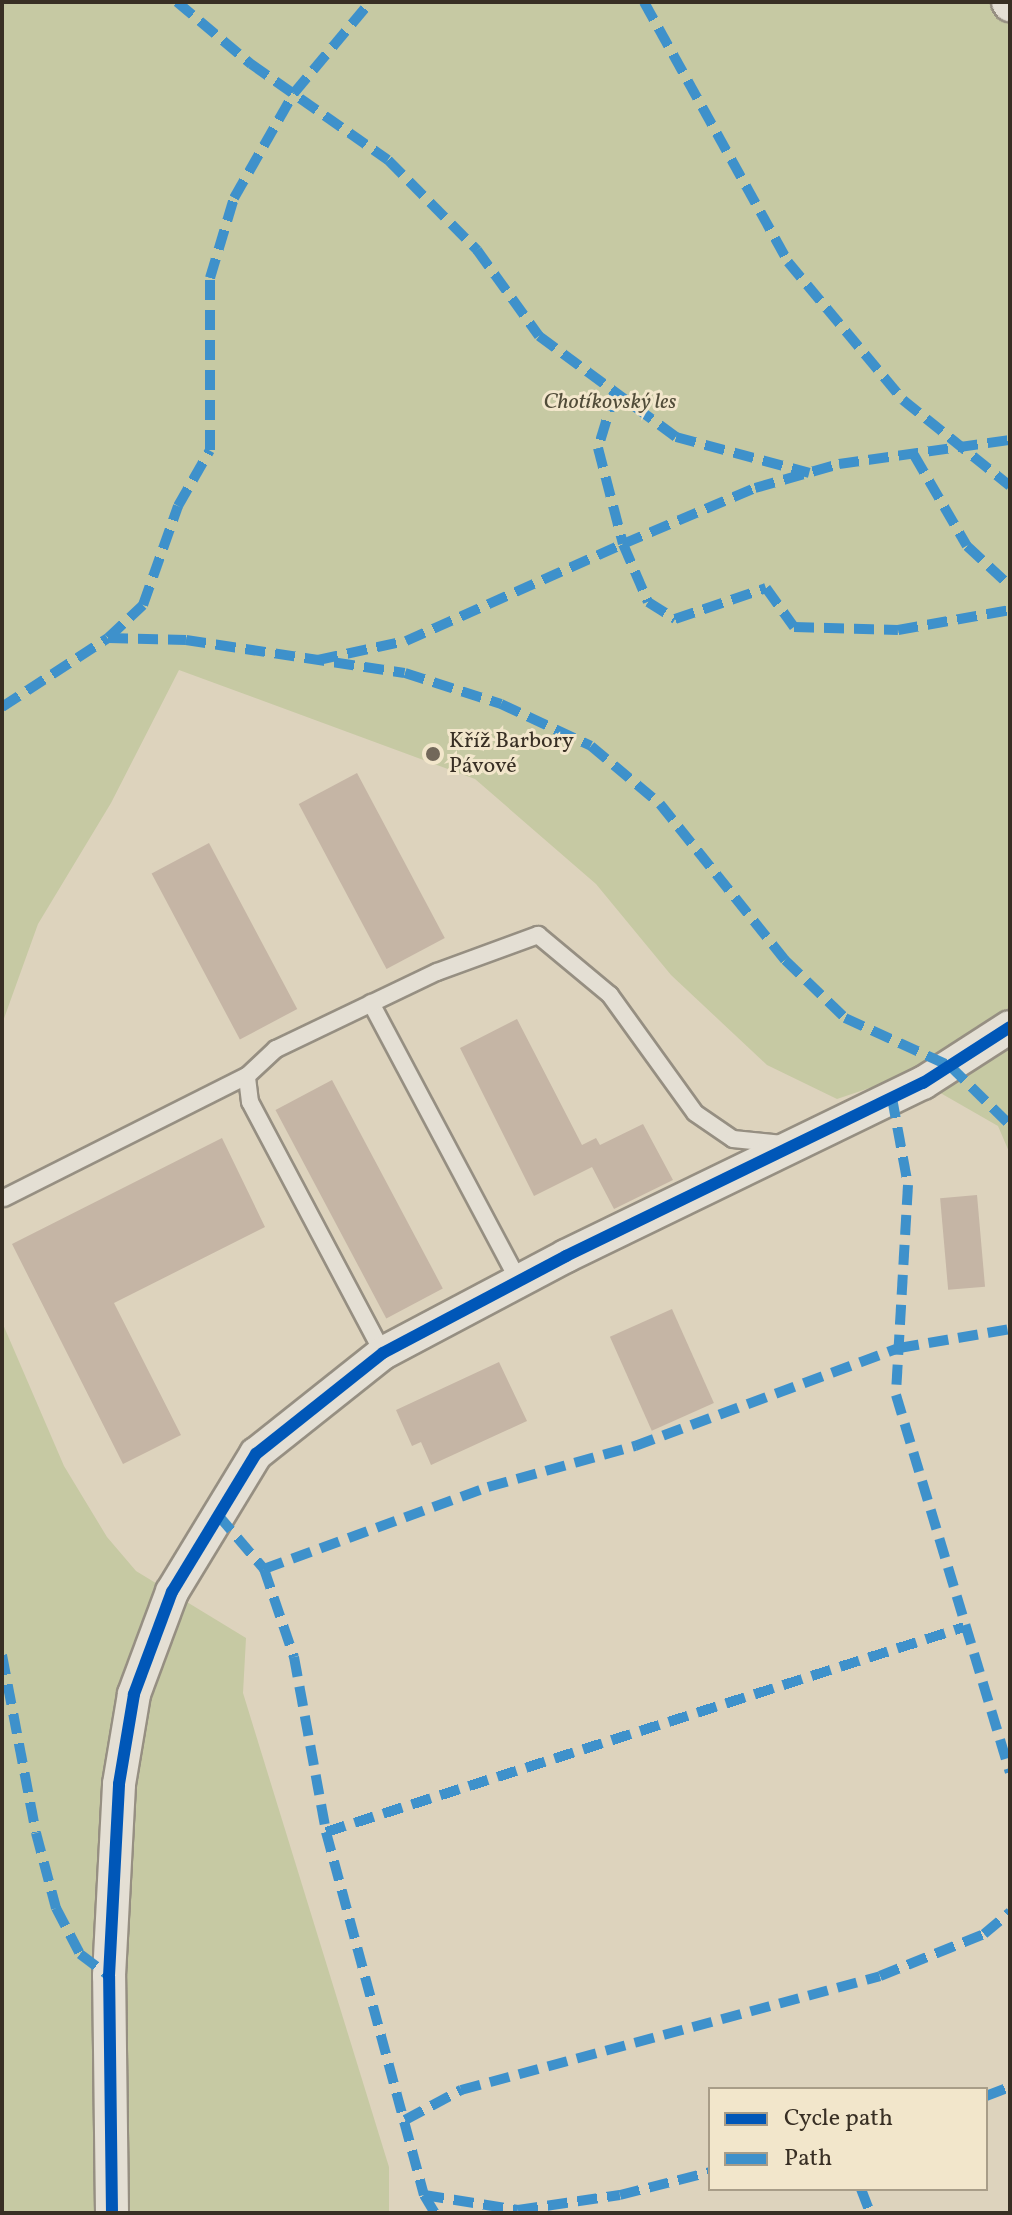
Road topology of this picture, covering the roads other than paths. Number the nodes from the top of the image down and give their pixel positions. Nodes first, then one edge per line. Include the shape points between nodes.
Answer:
1 (371, 1003) junction
2 (1010, 1027) edge
3 (247, 1076) junction
4 (795, 1145) junction
5 (4, 1198) edge
6 (519, 1281) junction
7 (383, 1353) junction
8 (112, 2213) edge

1 - 3 lane via 276,1049
1 - 4 lane via 538,935 610,995 695,1113 733,1139
1 - 6 lane
2 - 4 street via 923,1083
3 - 5 lane
3 - 7 lane via 250,1102
4 - 6 street
6 - 7 street
7 - 8 street via 256,1454 172,1592 134,1694 119,1784 109,1976

